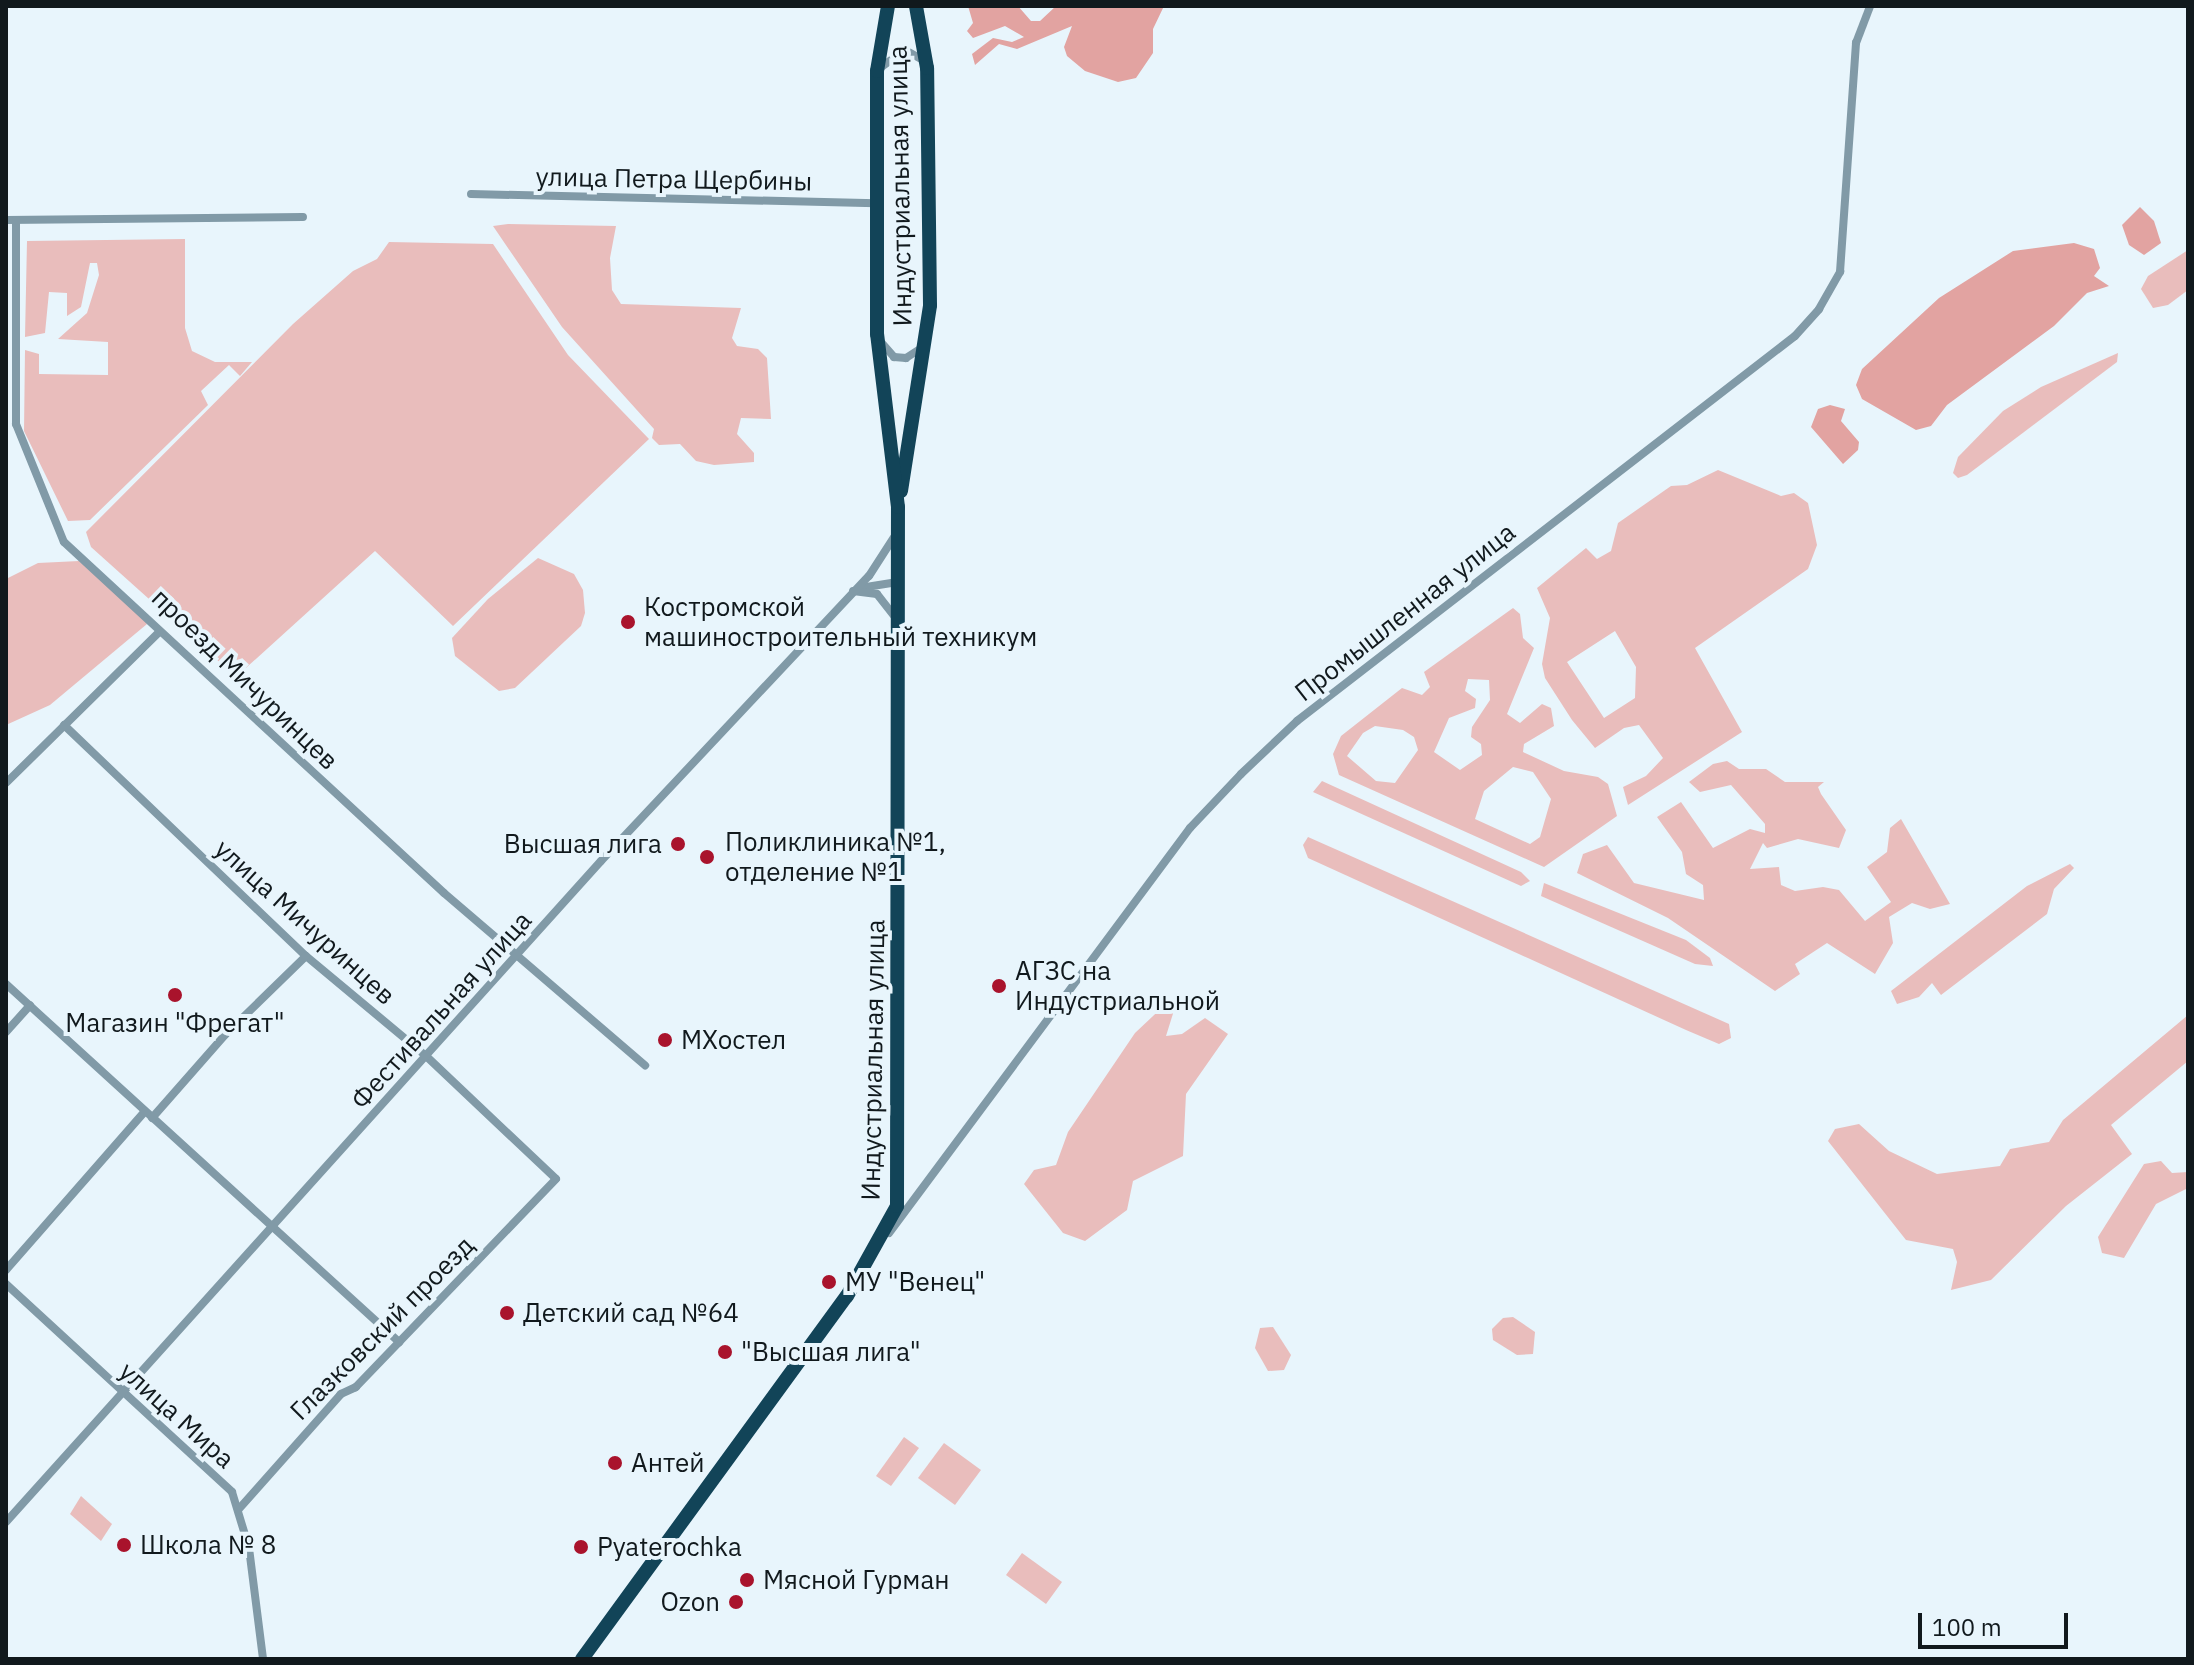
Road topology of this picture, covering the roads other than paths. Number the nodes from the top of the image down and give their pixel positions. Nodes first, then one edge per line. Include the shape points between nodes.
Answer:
1 (888, 6) edge
2 (916, 6) edge
3 (1870, 6) edge
4 (927, 68) junction
5 (877, 71) junction
6 (471, 194) dead end
7 (876, 203) junction
8 (303, 217) dead end
9 (6, 220) edge
10 (16, 220) junction
11 (877, 334) junction
12 (926, 339) junction
13 (898, 515) junction
14 (898, 582) junction
15 (853, 591) junction
16 (898, 626) junction
17 (159, 632) junction
18 (64, 725) junction
19 (6, 783) edge
20 (517, 953) junction
21 (306, 956) junction
22 (6, 984) edge
23 (30, 1005) junction
24 (6, 1032) edge
25 (425, 1055) junction
26 (645, 1065) dead end
27 (145, 1111) junction
28 (152, 1118) junction
29 (556, 1179) joint
30 (272, 1229) junction
31 (879, 1246) junction
32 (6, 1270) edge
33 (6, 1284) edge
34 (399, 1342) junction
35 (125, 1394) junction
36 (239, 1509) junction
37 (6, 1522) edge
38 (263, 1659) edge
39 (582, 1659) edge

1 - 5 highway, Индустриальная улица
2 - 4 highway, Индустриальная улица
3 - 31 street, Промышленная улица via 1856,43 1840,272 1819,309 1795,336 1297,721 1241,774 1190,828
4 - 5 street via 917,52 905,50
4 - 12 highway, Индустриальная улица
5 - 7 highway, Индустриальная улица
6 - 7 street, улица Петра Щербины
7 - 11 highway, Индустриальная улица
8 - 10 street
9 - 10 street
10 - 17 street, проезд Мичуринцев via 13,367 16,424 26,456 64,542 134,601
11 - 12 street via 894,357 917,354
11 - 13 highway, Индустриальная улица
12 - 13 highway, Индустриальная улица
13 - 14 highway, Индустриальная улица
13 - 15 street, Фестивальная улица via 882,560
14 - 15 street
14 - 16 highway, Индустриальная улица
15 - 16 street via 885,600
15 - 20 street, Фестивальная улица
16 - 31 highway, Индустриальная улица via 900,1173 897,1206
17 - 18 street
17 - 20 street, проезд Мичуринцев via 444,893
18 - 19 street
18 - 21 street, улица Мичуринцев
20 - 25 street, Фестивальная улица
20 - 26 street, проезд Мичуринцев
21 - 25 street, улица Мичуринцев
21 - 28 street via 225,1035
22 - 23 street
23 - 24 street
23 - 27 street
25 - 29 street, улица Мичуринцев
25 - 30 street, Фестивальная улица
27 - 28 street
27 - 32 street
28 - 30 street
29 - 34 street, Глазковский проезд
30 - 34 street
30 - 35 street, Фестивальная улица
31 - 39 highway, Индустриальная улица
33 - 35 street, улица Мира
34 - 36 street, Глазковский проезд via 356,1387 341,1394
35 - 36 street, улица Мира via 232,1492
35 - 37 street, Фестивальная улица
36 - 38 street, улица Мира

